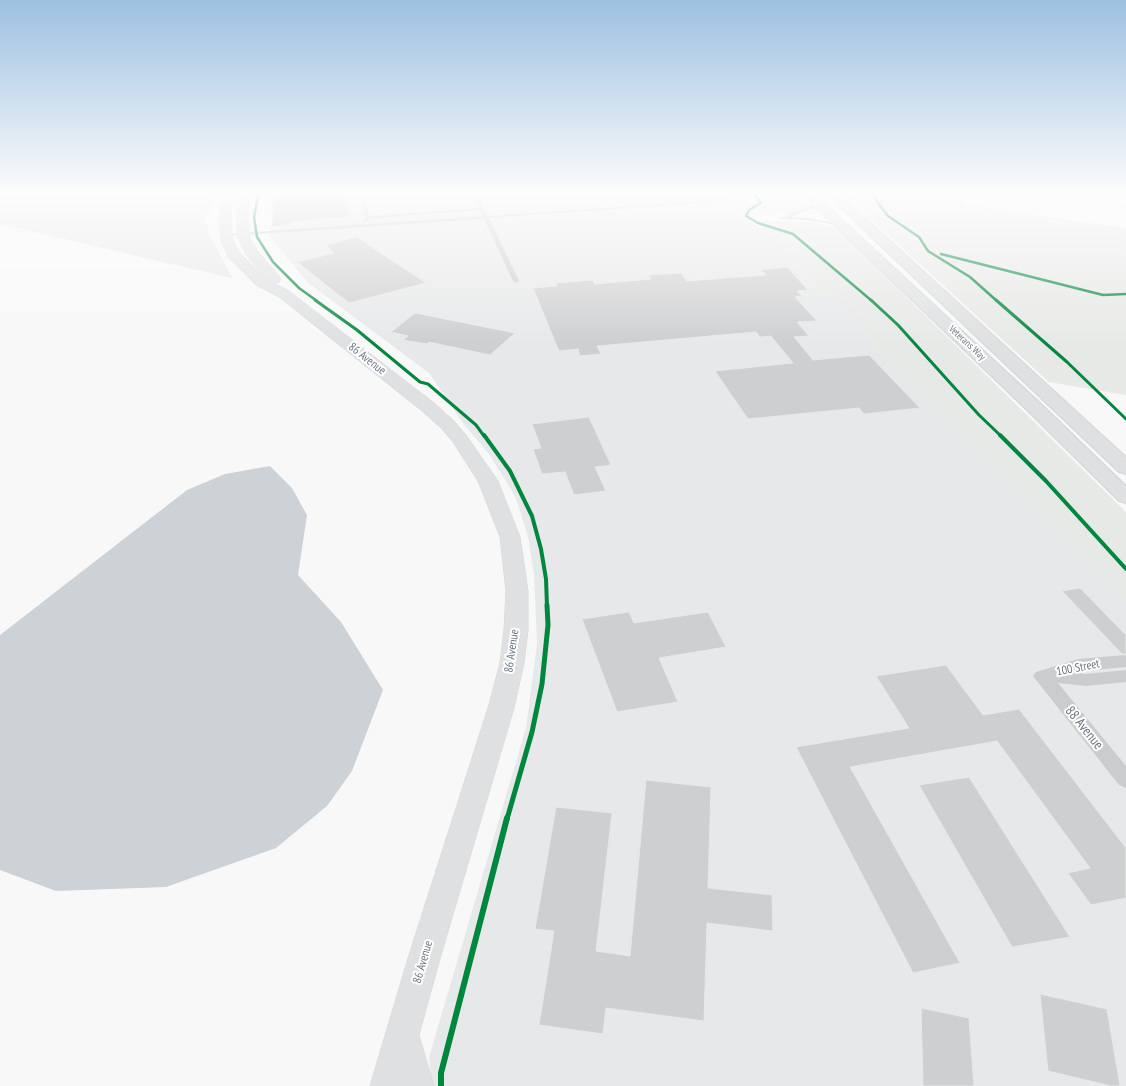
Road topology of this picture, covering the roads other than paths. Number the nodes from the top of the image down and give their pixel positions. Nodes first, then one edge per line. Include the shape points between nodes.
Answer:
1 (228, 243) edge
2 (247, 243) edge
3 (497, 243) edge
4 (860, 243) edge
5 (876, 243) edge
6 (516, 281) dead end
7 (284, 294) junction
8 (1126, 468) edge
9 (1126, 497) edge
10 (1126, 661) edge
11 (1042, 676) junction
12 (1126, 676) edge
13 (1126, 780) edge
14 (402, 1033) junction
15 (388, 1086) edge
16 (416, 1086) edge

1 - 7 street, 86 Avenue via 240,263 261,282
2 - 7 street, 86 Avenue via 252,253
3 - 6 lane
4 - 9 main road, Veterans Way
5 - 8 main road, Veterans Way
7 - 14 street, 86 Avenue via 428,407 460,439 491,488 510,537 514,561 517,592 516,630 505,693
10 - 11 street, 100 Street via 1078,665
11 - 12 street, 100 Street via 1086,680
11 - 13 street, 88 Avenue
14 - 15 street, 86 Avenue
14 - 16 street

